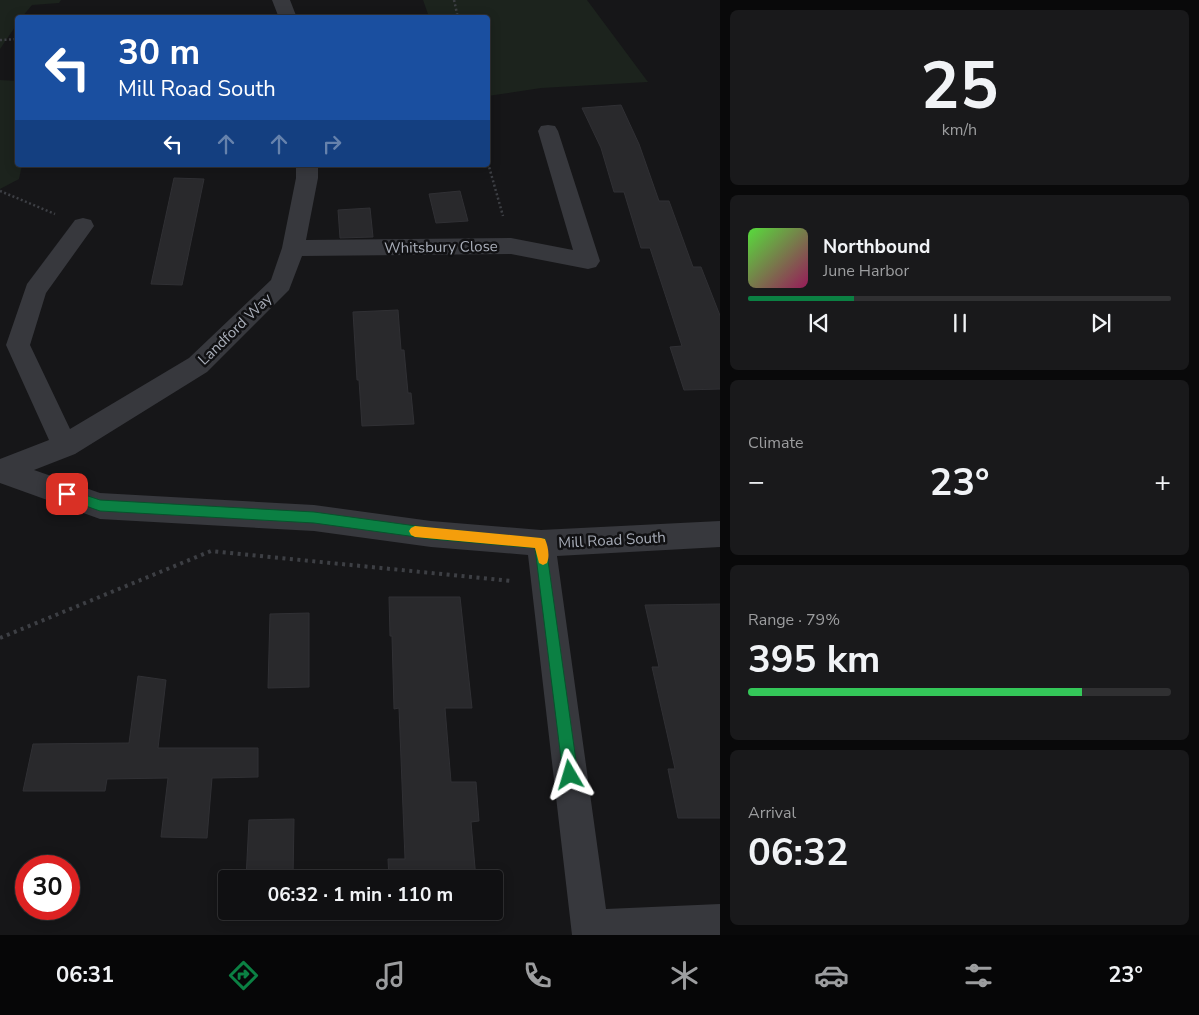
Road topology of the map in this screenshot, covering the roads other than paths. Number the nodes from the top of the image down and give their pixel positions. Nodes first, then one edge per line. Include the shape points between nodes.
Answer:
1 (281, 0) edge
2 (287, 15) edge
3 (548, 131) dead end
4 (307, 167) edge
5 (83, 226) road end
6 (293, 248) junction
7 (65, 446) junction
8 (1, 471) edge
9 (720, 534) edge
10 (541, 543) junction
11 (720, 923) edge
12 (590, 931) edge

1 - 2 street
3 - 6 street, Whitsbury Close via 588,261 511,246
4 - 6 street, Landford Way
5 - 7 street via 35,290 18,345
6 - 7 street, Landford Way via 281,284 198,365
7 - 8 street, Landford Way
8 - 10 street, Mill Road South via 100,506 314,518 431,534
9 - 10 street, Mill Road South
10 - 12 street
11 - 12 street

